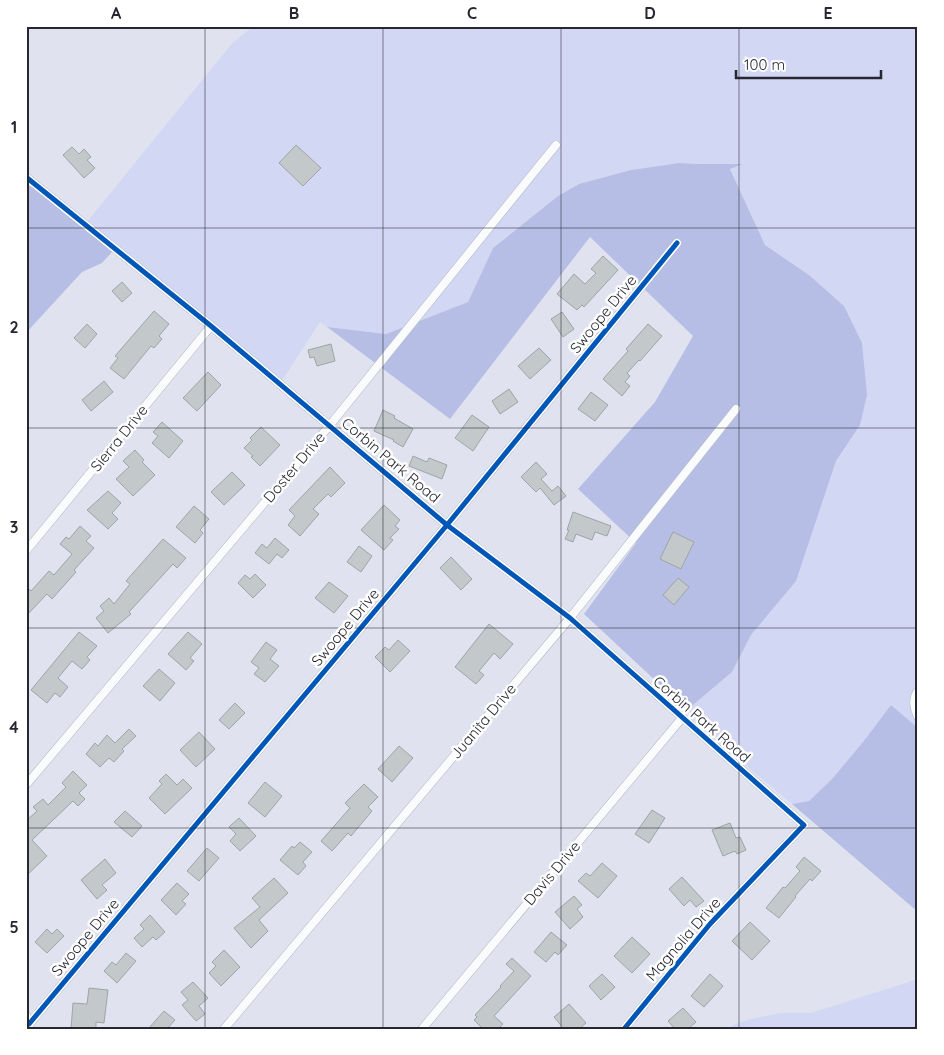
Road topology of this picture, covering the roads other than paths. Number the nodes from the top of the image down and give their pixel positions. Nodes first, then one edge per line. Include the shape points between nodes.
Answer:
1 (556, 145) dead end
2 (26, 177) edge
3 (677, 243) dead end
4 (211, 326) junction
5 (736, 409) dead end
6 (330, 425) junction
7 (447, 524) junction
8 (26, 551) edge
9 (570, 618) junction
10 (918, 691) edge
11 (918, 717) edge
12 (682, 718) junction
13 (26, 785) edge
14 (804, 825) joint
15 (26, 1015) edge
16 (30, 1026) edge
17 (224, 1029) edge
18 (422, 1029) edge
19 (624, 1029) edge

1 - 6 street, Doster Drive
2 - 4 street, Corbin Park Road
3 - 7 street, Swoope Drive
4 - 6 street, Corbin Park Road
4 - 8 street, Sierra Drive
5 - 9 street, Juanita Drive
6 - 7 street, Corbin Park Road
6 - 13 street, Doster Drive
7 - 9 street, Corbin Park Road
7 - 16 street, Swoope Drive
9 - 12 street, Corbin Park Road
9 - 17 street, Juanita Drive
10 - 11 street via 914,709
12 - 14 street, Corbin Park Road
12 - 18 street, Davis Drive
14 - 19 street, Magnolia Drive via 710,924
15 - 16 street

